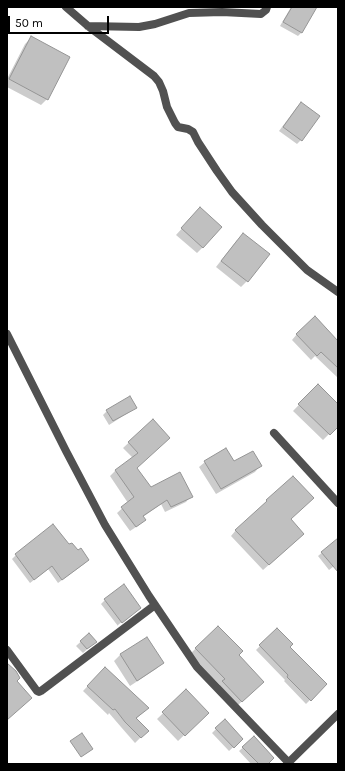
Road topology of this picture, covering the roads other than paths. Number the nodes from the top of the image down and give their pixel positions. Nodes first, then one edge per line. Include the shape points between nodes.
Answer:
1 (66, 7) edge
2 (267, 7) edge
3 (88, 26) junction
4 (338, 292) edge
5 (7, 334) edge
6 (274, 433) dead end
7 (338, 503) edge
8 (155, 606) junction
9 (7, 650) edge
10 (338, 714) edge
11 (287, 763) edge

1 - 3 street
2 - 3 street via 261,14 189,13 139,27
3 - 4 street via 154,76 159,82 175,123 178,127 194,132 232,192 307,270
5 - 8 street via 105,525
6 - 7 street
8 - 9 street via 39,692
8 - 11 street via 197,667
10 - 11 street

